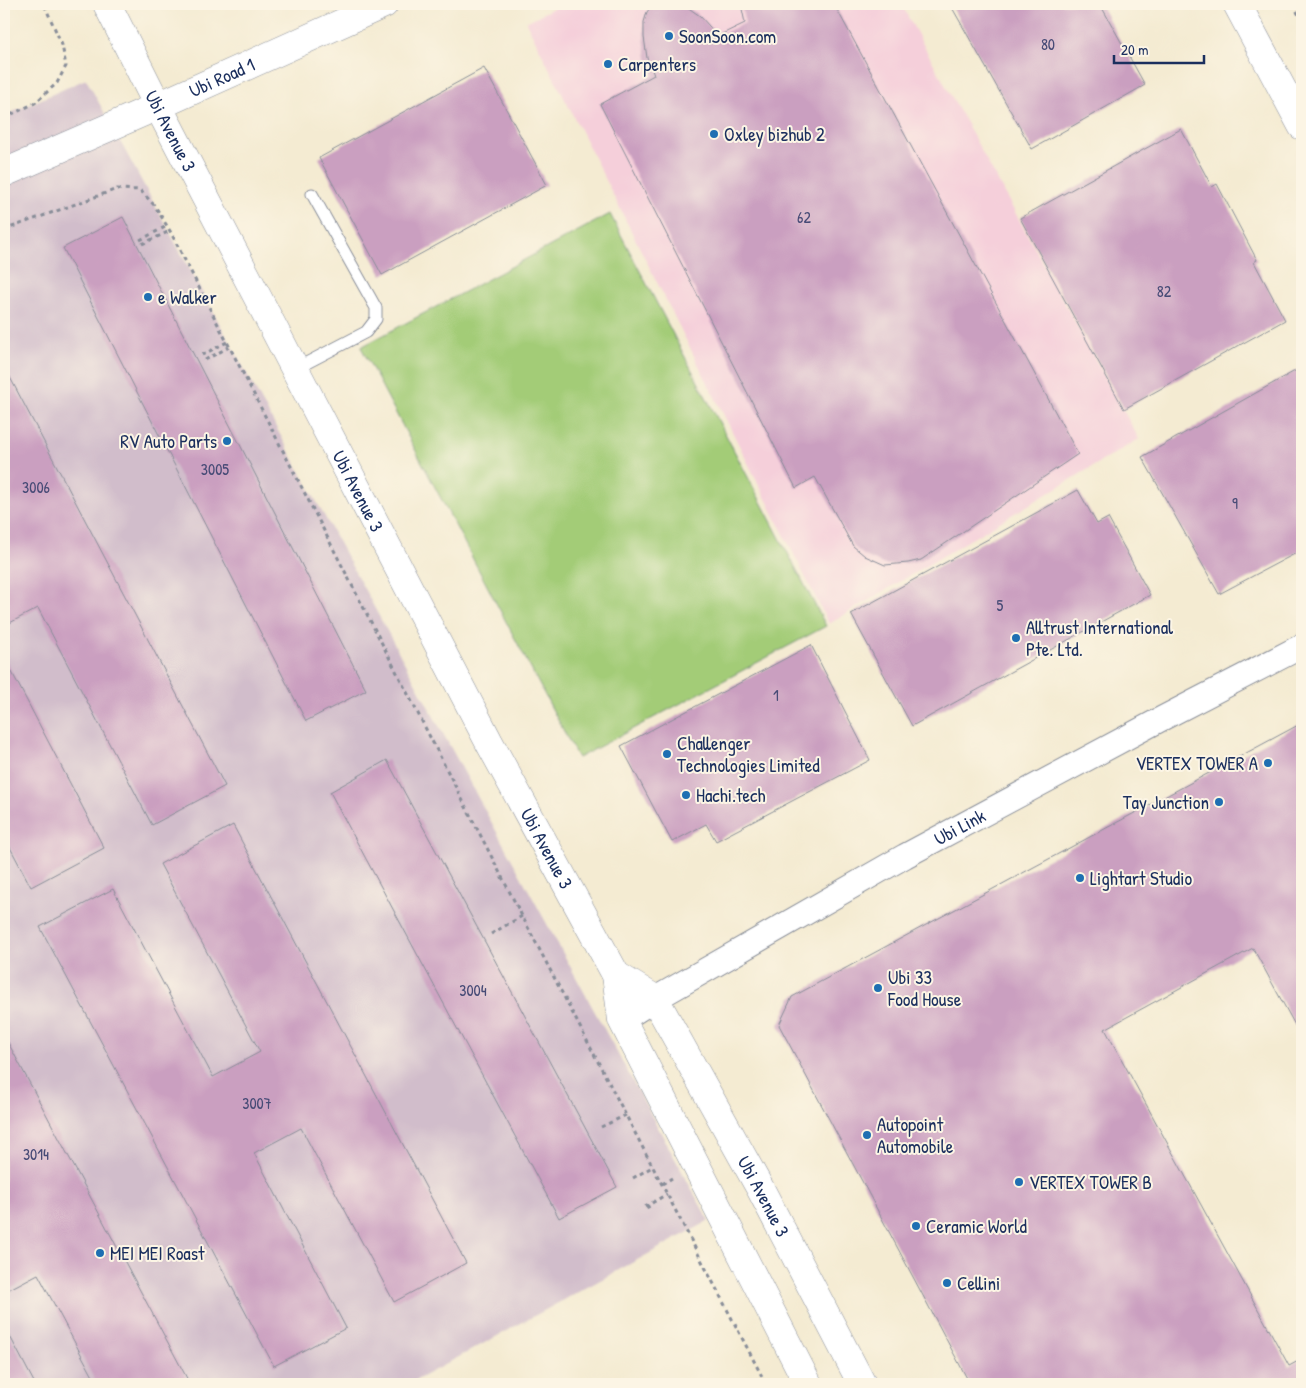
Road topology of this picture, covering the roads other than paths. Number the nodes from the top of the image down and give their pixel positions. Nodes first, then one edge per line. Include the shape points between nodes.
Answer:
1 (107, 4) edge
2 (384, 4) edge
3 (1237, 4) edge
4 (158, 106) junction
5 (1302, 126) edge
6 (4, 173) edge
7 (312, 194) dead end
8 (295, 369) junction
9 (1302, 646) edge
10 (616, 975) junction
11 (655, 998) junction
12 (622, 1020) junction
13 (808, 1384) edge
14 (862, 1384) edge

1 - 4 street, Ubi Avenue 3
2 - 4 street, Ubi Road 1
3 - 5 street
4 - 6 street, Ubi Road 1
4 - 8 street, Ubi Avenue 3
7 - 8 lane via 376,308 376,319 366,332
8 - 10 street, Ubi Avenue 3 via 489,742
9 - 11 street, Ubi Link via 905,856
10 - 11 street
10 - 12 street, Ubi Avenue 3
11 - 12 street, Ubi Link
11 - 14 street, Ubi Avenue 3 via 761,1190
12 - 13 street, Ubi Avenue 3

